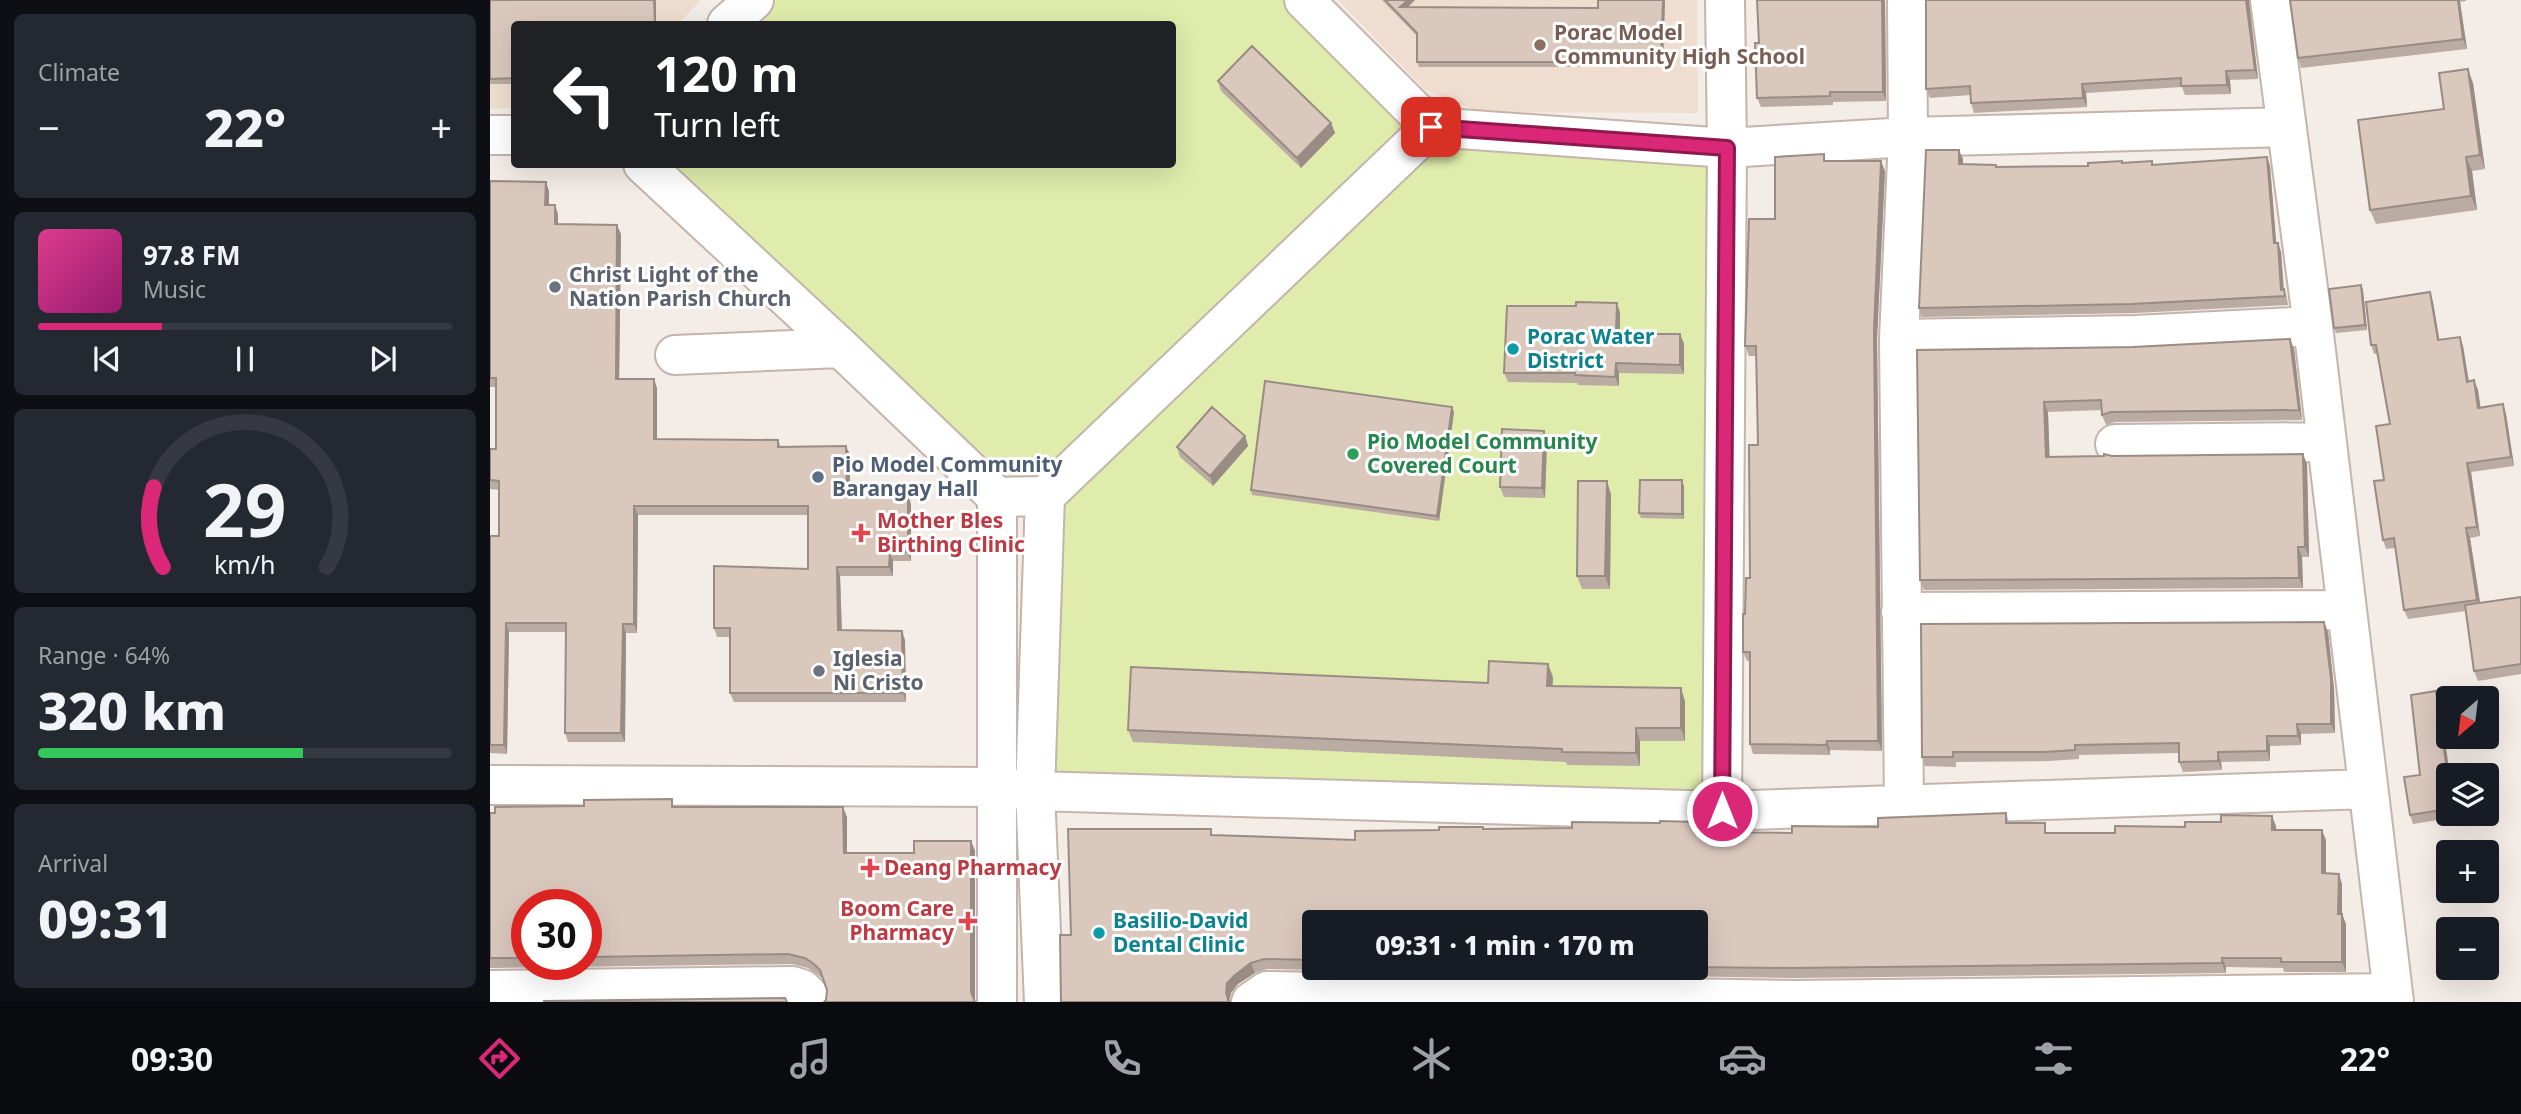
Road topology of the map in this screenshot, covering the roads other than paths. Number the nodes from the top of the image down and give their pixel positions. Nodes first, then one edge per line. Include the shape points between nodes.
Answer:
1 (754, 0) edge
2 (1304, 0) edge
3 (1725, 0) edge
4 (1906, 0) edge
5 (2270, 0) edge
6 (730, 21) edge
7 (1431, 127) junction
8 (2287, 127) junction
9 (490, 135) edge
10 (511, 135) edge
11 (1908, 137) junction
12 (1727, 148) junction
13 (647, 168) edge
14 (2313, 326) junction
15 (1899, 339) junction
16 (841, 348) junction
17 (675, 355) dead end
18 (2326, 442) junction
19 (2115, 444) dead end
20 (1045, 496) junction
21 (997, 497) junction
22 (2347, 610) junction
23 (1901, 612) junction
24 (490, 785) edge
25 (998, 788) junction
26 (2368, 789) junction
27 (1035, 791) junction
28 (1905, 805) junction
29 (1722, 811) junction
30 (490, 990) edge
31 (2393, 998) edge
32 (1795, 1001) edge
33 (808, 1002) edge
34 (997, 1002) edge
35 (1044, 1002) edge
36 (1251, 1002) edge

1 - 6 street
2 - 7 street
3 - 12 street
4 - 11 street
5 - 8 street
7 - 12 street
7 - 20 street
8 - 11 street
8 - 14 street
9 - 10 street
11 - 12 street
11 - 15 street
12 - 29 street
13 - 16 street
14 - 15 street
14 - 18 street
15 - 23 street
16 - 17 street
16 - 21 street
18 - 19 street
18 - 22 street
20 - 21 street
20 - 27 street
21 - 25 street
22 - 23 street
22 - 26 street
23 - 28 street
24 - 25 street
25 - 27 street
25 - 34 street
26 - 28 street
26 - 31 street
27 - 29 street
27 - 35 street
28 - 29 street
30 - 33 street via 792,986 802,989
31 - 32 street
32 - 36 street via 1267,991

